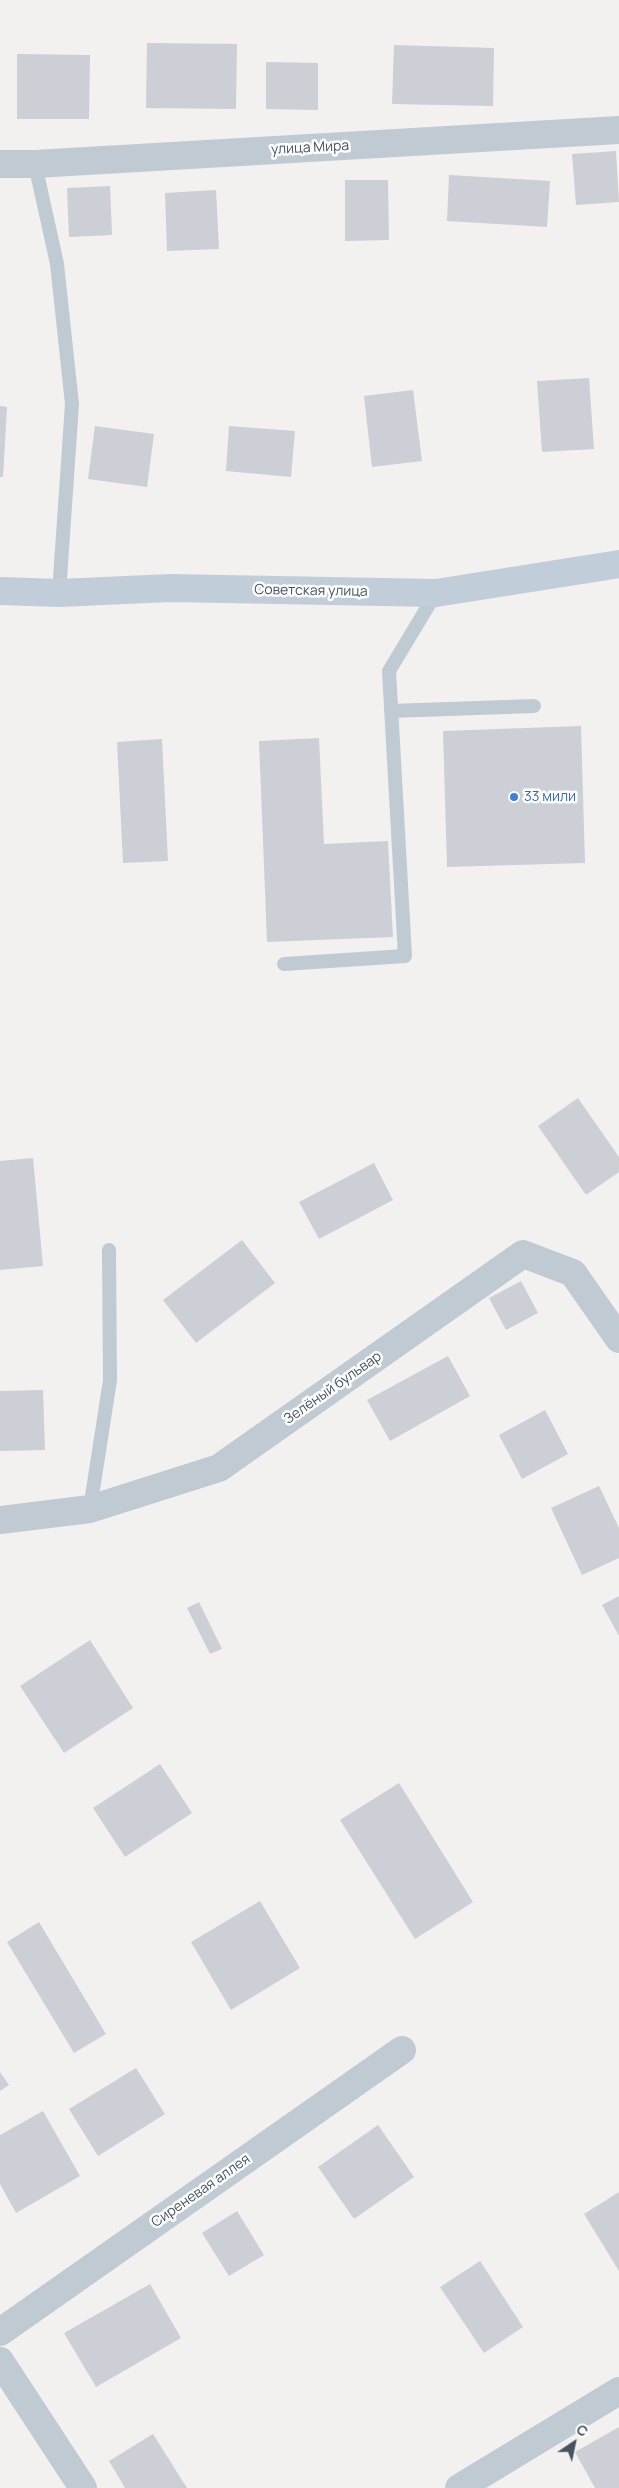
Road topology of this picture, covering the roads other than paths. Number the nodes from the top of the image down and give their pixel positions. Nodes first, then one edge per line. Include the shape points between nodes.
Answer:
1 (619, 130) edge
2 (0, 164) edge
3 (35, 164) junction
4 (619, 564) edge
5 (0, 592) edge
6 (58, 592) junction
7 (436, 593) junction
8 (534, 706) dead end
9 (391, 711) junction
10 (284, 964) dead end
11 (109, 1250) dead end
12 (619, 1339) edge
13 (90, 1509) junction
14 (0, 1520) edge
15 (402, 2050) dead end
16 (0, 2332) edge
17 (0, 2361) edge
18 (619, 2391) edge
19 (83, 2488) edge
20 (458, 2488) edge

1 - 3 street, улица Мира
2 - 3 street, улица Мира
3 - 6 lane via 56,264 72,404
4 - 7 street, Советская улица
5 - 6 street, Советская улица
6 - 7 street, Советская улица via 170,588
7 - 9 lane via 389,671
8 - 9 lane
9 - 10 lane via 405,956
11 - 13 lane via 110,1380
12 - 13 street, Зелёный бульвар via 572,1273 523,1254 219,1468
13 - 14 street, Зелёный бульвар
15 - 16 street, Сиреневая аллея
17 - 19 street
18 - 20 street

